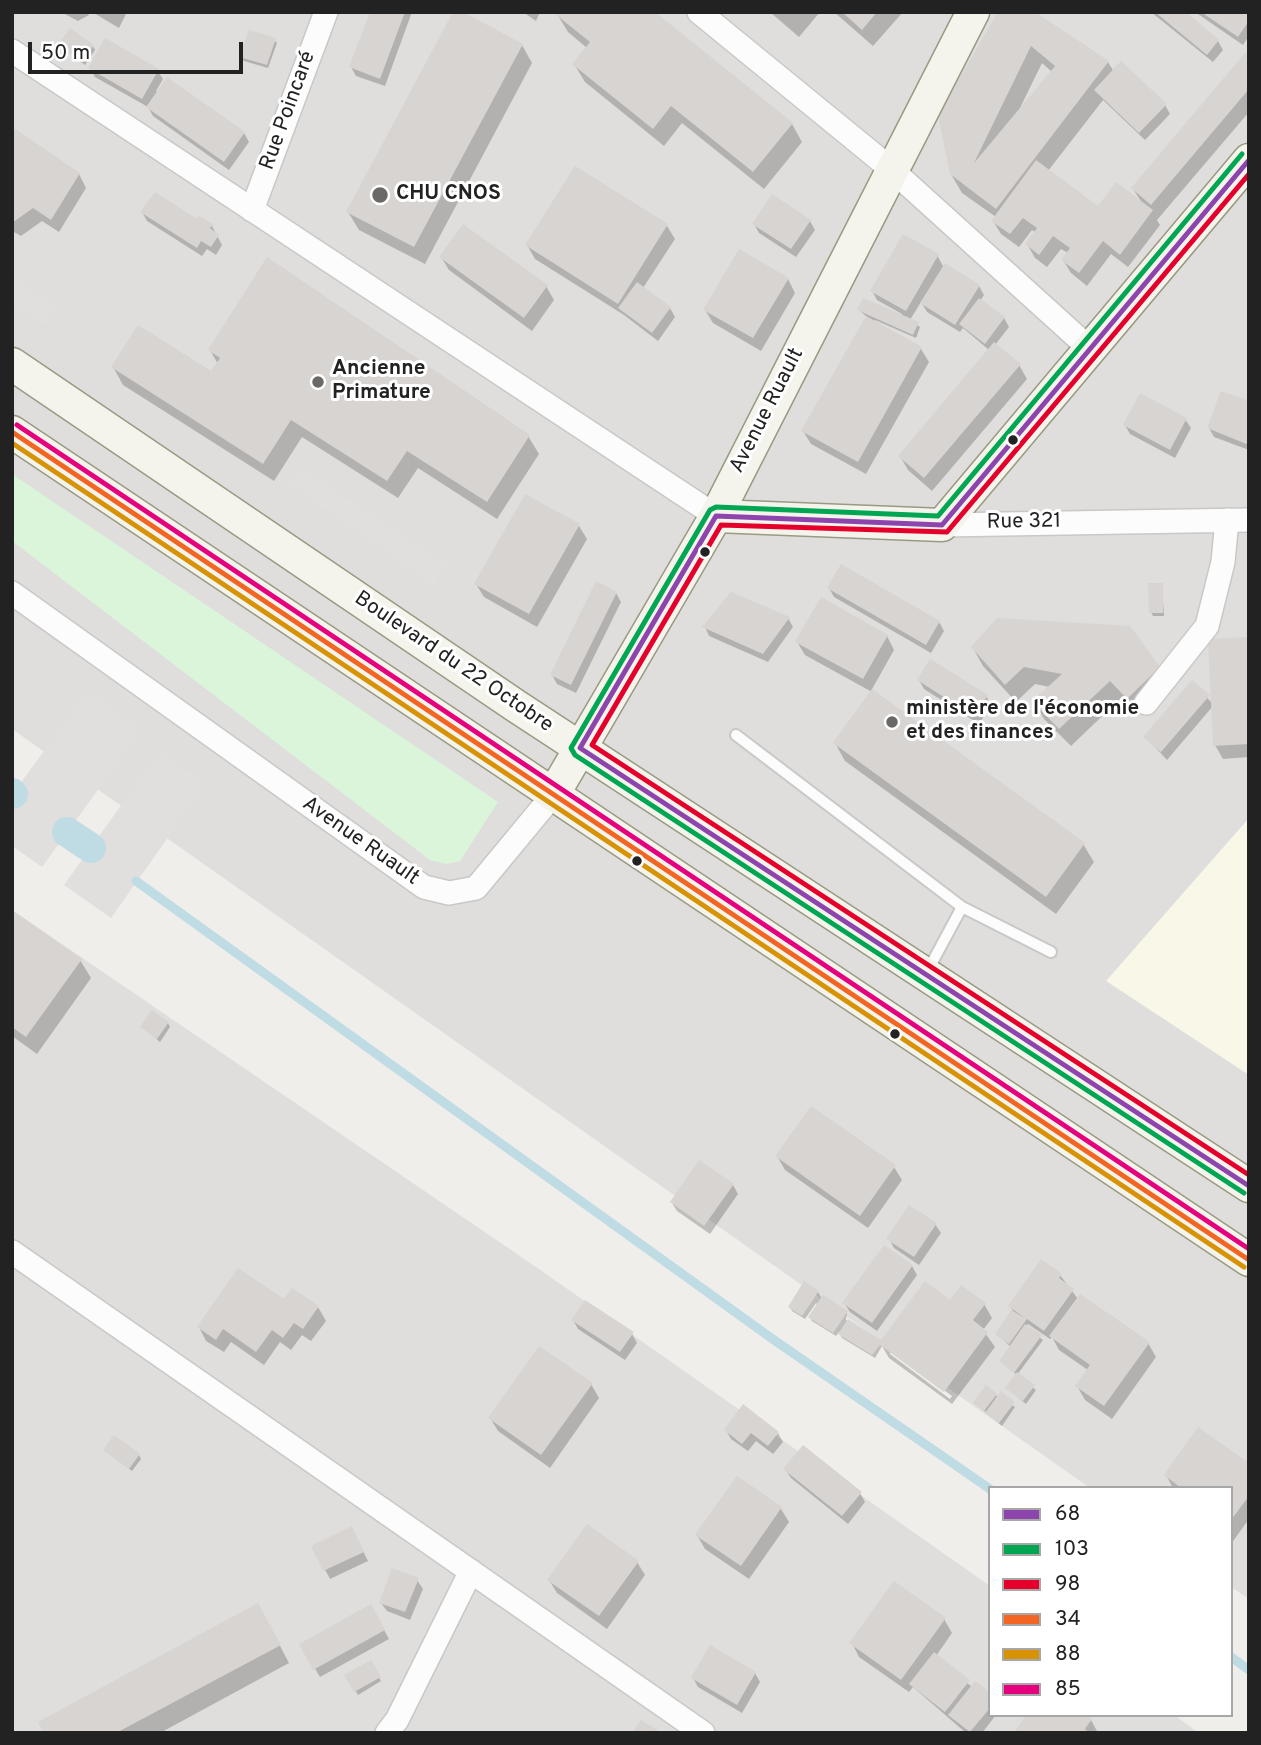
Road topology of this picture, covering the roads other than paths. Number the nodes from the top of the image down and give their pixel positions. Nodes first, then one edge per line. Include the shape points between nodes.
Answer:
1 (326, 12) edge
2 (699, 12) edge
3 (973, 12) edge
4 (12, 51) edge
5 (1249, 160) edge
6 (891, 169) junction
7 (252, 210) junction
8 (1089, 348) junction
9 (12, 364) edge
10 (12, 432) edge
11 (716, 516) junction
12 (1238, 520) edge
13 (942, 524) junction
14 (12, 593) edge
15 (1146, 704) dead end
16 (736, 735) dead end
17 (580, 748) junction
18 (553, 795) junction
19 (962, 906) junction
20 (1051, 952) dead end
21 (925, 974) junction
22 (1249, 1186) edge
23 (12, 1252) edge
24 (1249, 1260) edge
25 (471, 1571) junction
26 (387, 1733) edge
27 (703, 1733) edge

1 - 7 street, Rue Poincaré
2 - 6 street
3 - 6 main road, Avenue Ruault
4 - 7 street
5 - 8 main road
6 - 8 street
6 - 11 main road, Avenue Ruault
7 - 11 street
8 - 13 main road
9 - 17 main road, Boulevard du 22 Octobre
10 - 18 main road
11 - 13 main road, Rue 321
11 - 17 main road, Avenue Ruault
12 - 13 street, Rue 321
12 - 15 street via 1207,626
14 - 18 street, Avenue Ruault via 424,887 449,893 476,888
16 - 19 lane
17 - 18 main road, Avenue Ruault
17 - 21 main road, Boulevard du 22 Octobre
18 - 24 main road
19 - 20 lane
19 - 21 lane
21 - 22 main road, Boulevard du 22 Octobre
23 - 25 street
25 - 26 street
25 - 27 street

